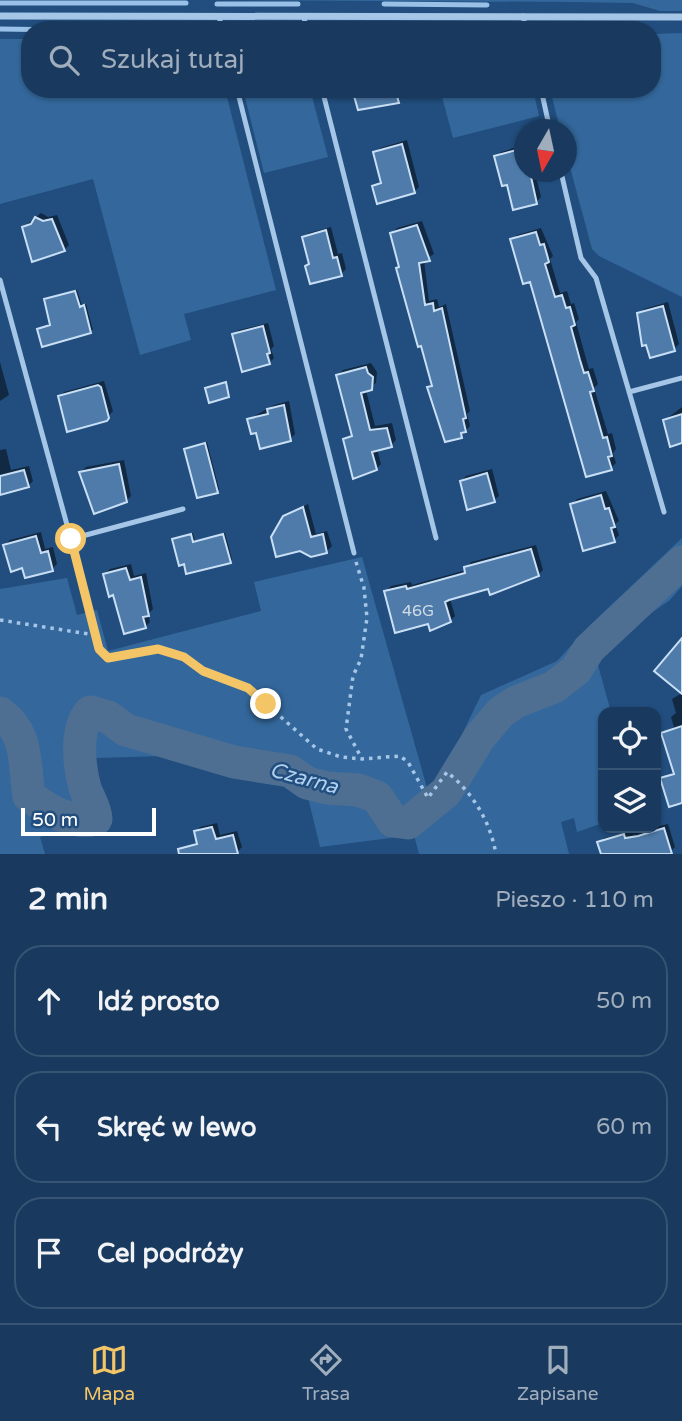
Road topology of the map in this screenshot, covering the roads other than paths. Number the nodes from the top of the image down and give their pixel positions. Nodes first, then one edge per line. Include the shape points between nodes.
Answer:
1 (0, 16) edge
2 (219, 16) junction
3 (523, 16) junction
4 (682, 17) edge
5 (304, 18) junction
6 (220, 21) edge
7 (305, 21) edge
8 (524, 21) edge
9 (239, 98) edge
10 (324, 98) edge
11 (543, 98) edge
12 (548, 119) edge
13 (563, 182) edge
14 (0, 280) edge
15 (682, 378) edge
16 (629, 392) junction
17 (183, 509) dead end
18 (664, 512) dead end
19 (436, 538) dead end
20 (71, 539) junction
21 (354, 553) road end
22 (90, 609) road end

1 - 2 street
2 - 5 street
2 - 6 lane
3 - 4 street
3 - 5 street
3 - 8 lane
5 - 7 lane
9 - 21 lane
10 - 19 lane
11 - 12 lane
13 - 16 lane via 581,257 596,278
14 - 20 lane
15 - 16 lane
16 - 18 lane
17 - 20 lane
20 - 22 lane

